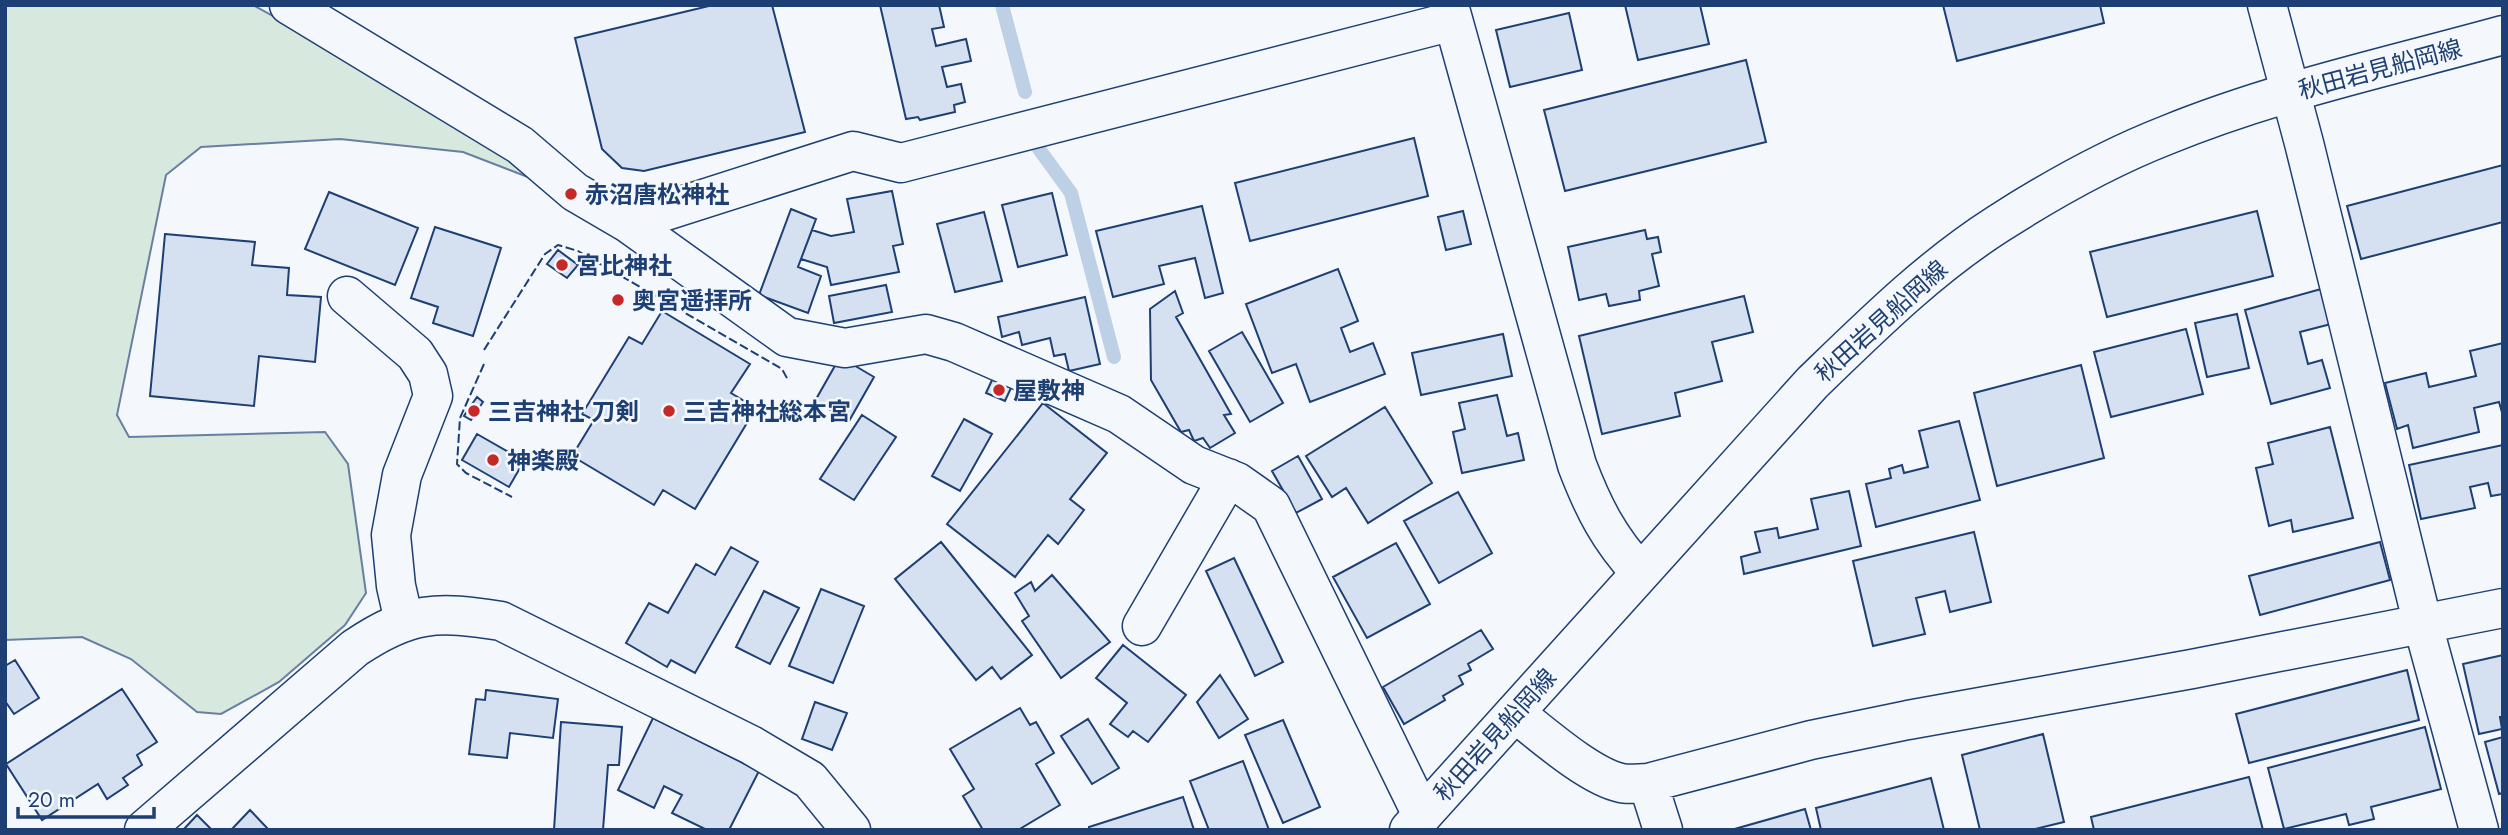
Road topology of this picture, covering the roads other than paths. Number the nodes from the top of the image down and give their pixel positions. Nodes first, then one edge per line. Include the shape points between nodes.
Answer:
1 (289, 5) edge
2 (2267, 5) edge
3 (1451, 13) edge
4 (2503, 35) edge
5 (2290, 93) junction
6 (628, 223) junction
7 (346, 296) dead end
8 (1228, 478) junction
9 (1640, 572) junction
10 (2503, 608) edge
11 (404, 621) junction
12 (2423, 625) junction
13 (1142, 626) dead end
14 (1515, 713) junction
15 (1648, 783) junction
16 (1416, 822) edge
17 (144, 830) edge
18 (851, 830) edge
19 (1663, 830) edge
20 (2479, 830) edge

1 - 6 street via 520,145 575,192
2 - 5 street
3 - 6 street via 901,163 853,151
3 - 9 street via 1577,465 1608,535
4 - 5 street, 秋田岩見船岡線
5 - 9 street, 秋田岩見船岡線 via 2216,116 2117,157 1997,225 1945,261 1812,383
5 - 12 street
6 - 8 street via 787,337 845,348 926,334 954,342 1119,414 1194,465
7 - 11 street via 415,354 428,374 433,396 402,475 391,535
8 - 13 street
8 - 16 street via 1270,506
9 - 14 street, 秋田岩見船岡線
10 - 12 street
11 - 17 street via 355,648
11 - 18 street via 457,614 501,621 751,745 810,780
12 - 15 street via 1908,720
12 - 20 street
14 - 15 street via 1608,778
14 - 16 street, 秋田岩見船岡線
15 - 19 street

